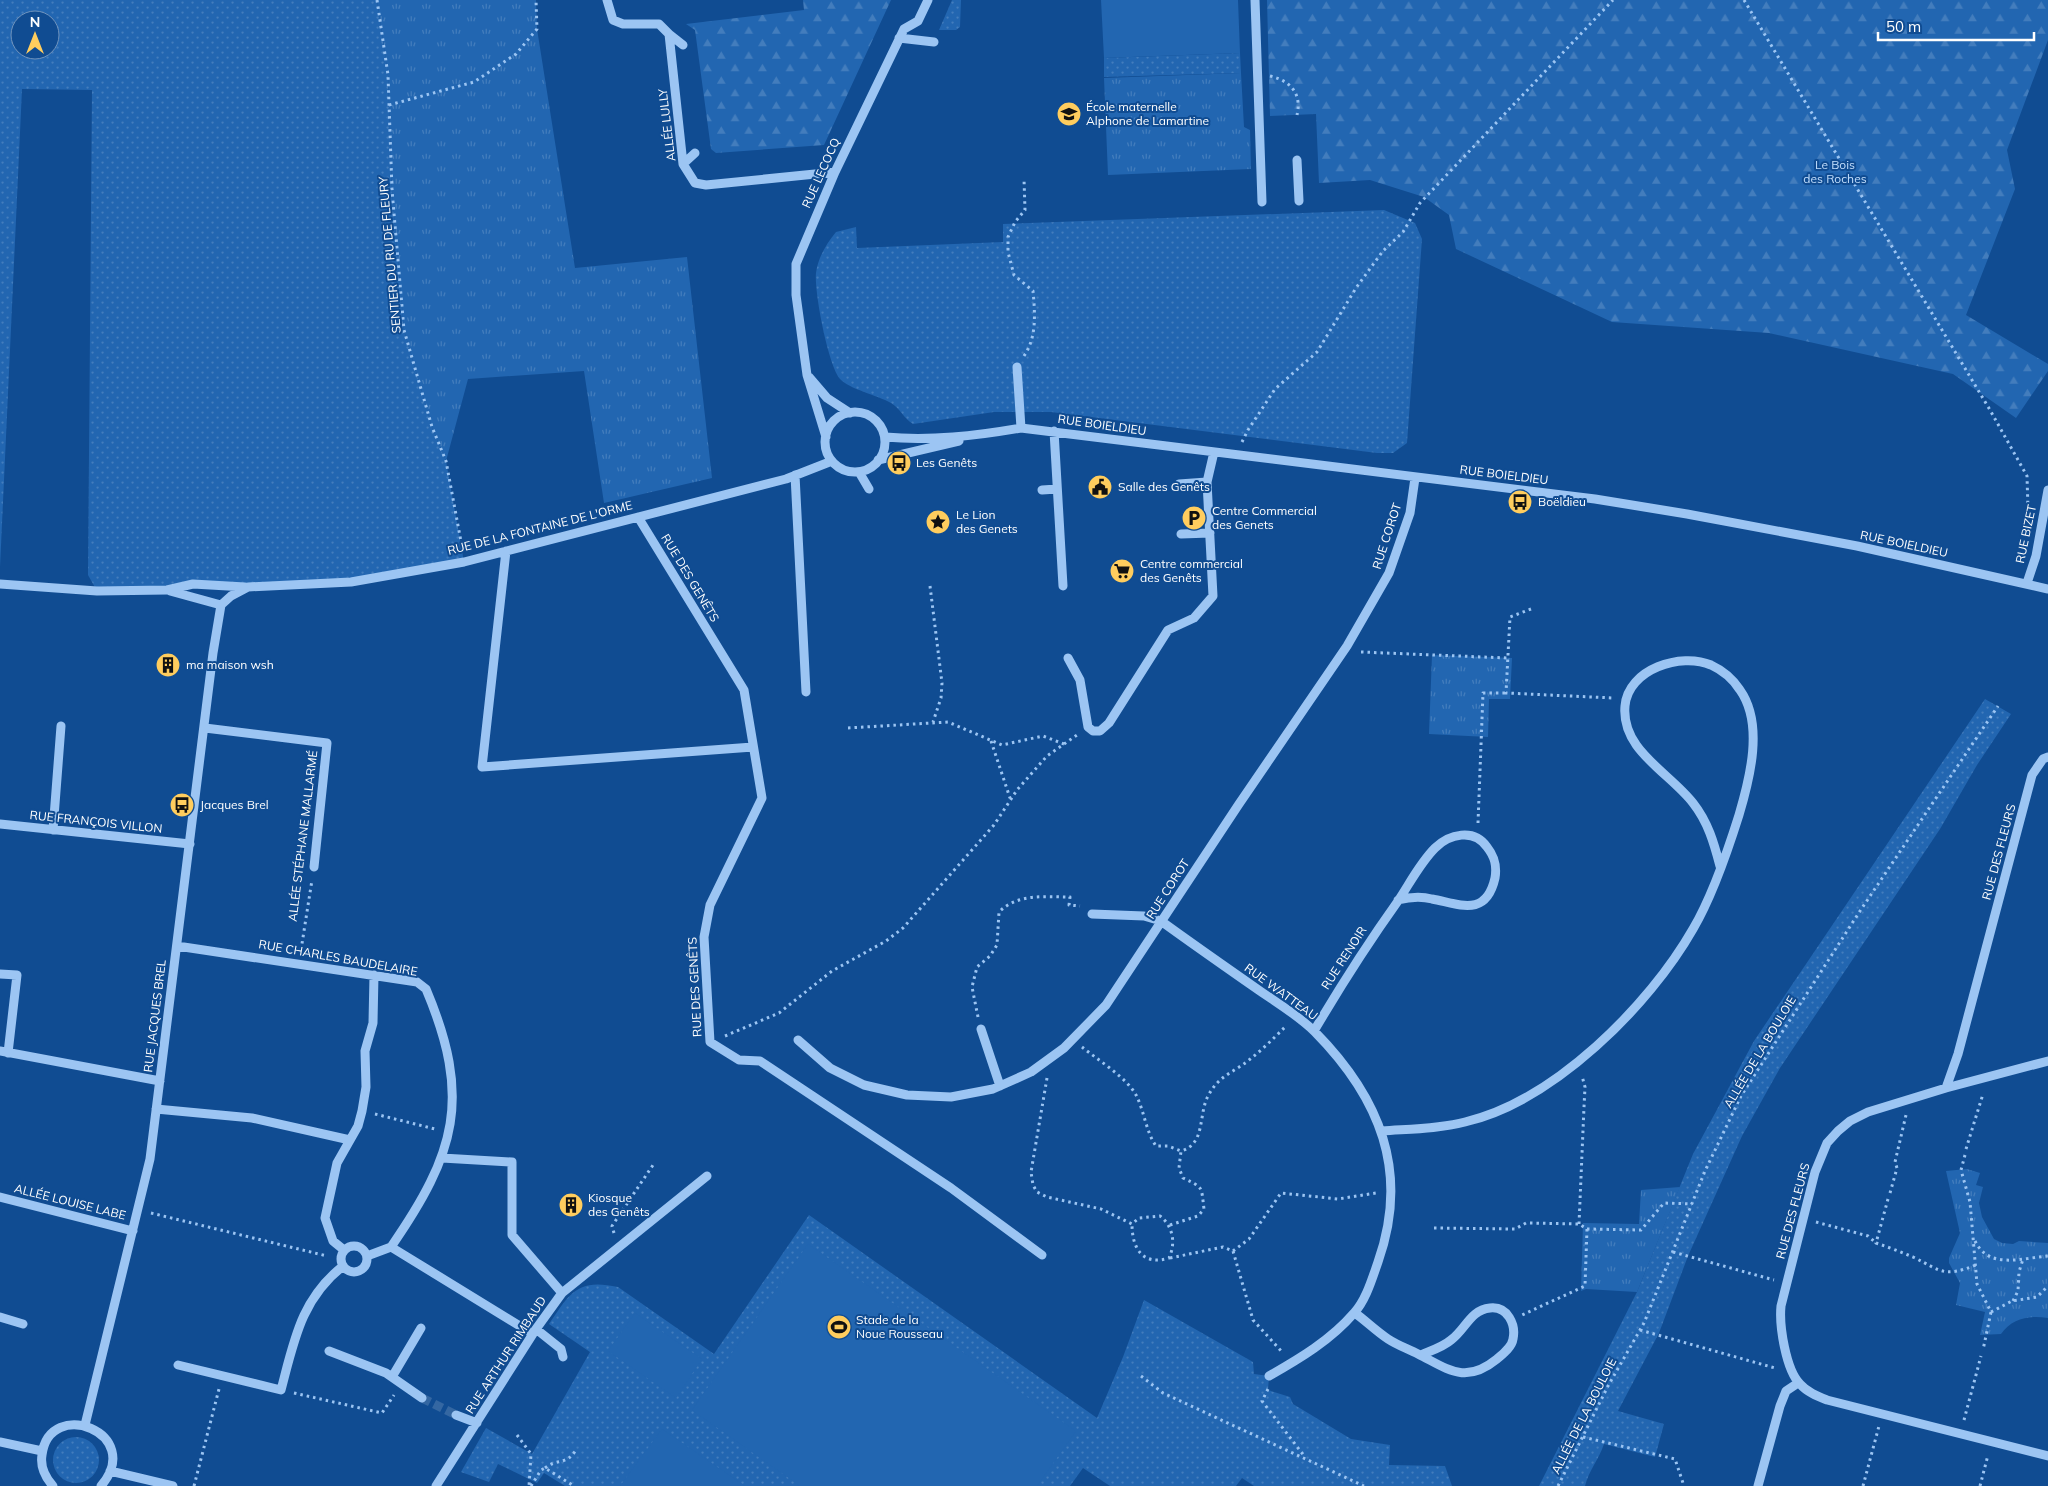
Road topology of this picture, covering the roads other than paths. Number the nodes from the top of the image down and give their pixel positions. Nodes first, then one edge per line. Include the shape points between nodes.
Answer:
1 (607, 0) edge
2 (928, 0) edge
3 (1255, 0) edge
4 (669, 34) junction
5 (899, 38) junction
6 (934, 42) dead end
7 (683, 45) dead end
8 (695, 153) dead end
9 (1297, 160) dead end
10 (683, 164) junction
11 (835, 172) junction
12 (1299, 201) dead end
13 (1262, 202) dead end
14 (1017, 367) road end
15 (807, 375) junction
16 (850, 413) junction
17 (1021, 428) junction
18 (1054, 431) junction
19 (885, 436) junction
20 (973, 436) junction
21 (826, 437) junction
22 (1214, 452) junction
23 (878, 460) junction
24 (832, 461) junction
25 (859, 472) junction
26 (795, 475) junction
27 (1416, 478) junction
28 (1207, 482) junction
29 (1179, 484) dead end
30 (869, 489) dead end
31 (1057, 489) junction
32 (1042, 490) dead end
33 (2048, 490) edge
34 (638, 517) junction
35 (1210, 533) junction
36 (1181, 534) dead end
37 (506, 551) junction
38 (2027, 583) junction
39 (0, 584) edge
40 (1063, 586) dead end
41 (248, 587) junction
42 (2048, 589) edge
43 (167, 590) junction
44 (221, 605) junction
45 (1068, 658) dead end
46 (806, 692) dead end
47 (61, 726) dead end
48 (205, 728) junction
49 (753, 747) junction
50 (2048, 758) edge
51 (0, 824) edge
52 (53, 830) junction
53 (190, 844) junction
54 (1720, 866) junction
55 (314, 867) road end
56 (1398, 900) junction
57 (1092, 914) road end
58 (1161, 921) junction
59 (177, 946) junction
60 (0, 974) edge
61 (374, 975) junction
62 (981, 1029) road end
63 (1314, 1031) junction
64 (798, 1040) dead end
65 (4, 1052) edge
66 (2048, 1061) edge
67 (160, 1081) junction
68 (1000, 1086) junction
69 (1946, 1088) junction
70 (156, 1110) junction
71 (1382, 1131) junction
72 (350, 1140) junction
73 (442, 1158) junction
74 (707, 1176) dead end
75 (0, 1197) edge
76 (133, 1231) junction
77 (392, 1247) junction
78 (1042, 1255) dead end
79 (367, 1256) junction
80 (343, 1258) junction
81 (562, 1294) junction
82 (1355, 1313) junction
83 (0, 1317) edge
84 (23, 1324) dead end
85 (421, 1328) dead end
86 (535, 1332) junction
87 (329, 1352) dead end
88 (1421, 1355) junction
89 (563, 1357) dead end
90 (178, 1365) dead end
91 (1269, 1376) road end
92 (392, 1377) junction
93 (1798, 1383) junction
94 (422, 1398) tunnel mouth
95 (456, 1415) tunnel mouth
96 (477, 1423) junction
97 (85, 1425) junction
98 (0, 1442) edge
99 (42, 1452) junction
100 (2048, 1456) edge
101 (110, 1471) junction
102 (53, 1486) edge
103 (100, 1486) edge
104 (173, 1486) edge
105 (436, 1486) edge
106 (1758, 1486) edge

1 - 4 street via 613,20 624,24 659,24
2 - 5 street, RUE LECOCQ via 918,21 904,29
3 - 13 street
4 - 7 street
4 - 10 street, ALLÉE LULLY
5 - 6 street
5 - 11 street, RUE LECOCQ
8 - 10 street
9 - 12 street
10 - 11 street, ALLÉE LULLY via 692,180 706,185
11 - 15 street, RUE LECOCQ via 796,264 796,295
14 - 17 street
15 - 16 street via 827,398
15 - 21 street, RUE LECOCQ
16 - 19 street via 868,415 876,420
16 - 21 street via 834,422
17 - 18 street, RUE BOIELDIEU
17 - 20 street, RUE BOIELDIEU
18 - 22 street, RUE BOIELDIEU
18 - 31 street
19 - 20 street, RUE BOIELDIEU via 921,440
19 - 23 street via 885,447
20 - 23 street, RUE BOIELDIEU
21 - 24 street
22 - 27 street, RUE BOIELDIEU
22 - 28 street
23 - 25 street via 868,470
24 - 25 street via 849,472
24 - 26 street, RUE DE LA FONTAINE DE L'ORME
25 - 30 street
26 - 34 street, RUE DE LA FONTAINE DE L'ORME
26 - 46 street
27 - 38 street, RUE BOIELDIEU via 1687,514
27 - 58 street, RUE COROT via 1410,513 1390,573 1343,652
28 - 29 street
28 - 35 street
31 - 32 street
31 - 40 street
33 - 38 street, RUE BIZET via 2036,556
34 - 37 street, RUE DE LA FONTAINE DE L'ORME
34 - 49 street, RUE DES GENÊTS via 744,690
35 - 36 street
35 - 45 street via 1213,596 1194,618 1168,630 1109,723 1100,731 1088,727 1080,680
37 - 41 street, RUE DE LA FONTAINE DE L'ORME via 464,562 351,582
37 - 49 street via 482,767
38 - 42 street, RUE BOIELDIEU
39 - 43 street, RUE DE LA FONTAINE DE L'ORME via 97,591
41 - 43 street, RUE DE LA FONTAINE DE L'ORME via 193,584
41 - 44 street, RUE DE LA FONTAINE DE L'ORME
43 - 44 street, RUE DE LA FONTAINE DE L'ORME
44 - 48 street, RUE JACQUES BREL
47 - 52 street
48 - 53 street, RUE JACQUES BREL
48 - 55 street, ALLÉE STÉPHANE MALLARMÉ via 327,744
49 - 78 street, RUE DES GENÊTS via 762,798 705,920 710,1042 739,1060 760,1061 952,1188
50 - 69 street, RUE DES FLEURS via 2043,759 2032,775 1961,1044
51 - 52 street, RUE FRANÇOIS VILLON
52 - 53 street, RUE FRANÇOIS VILLON
53 - 59 street, RUE JACQUES BREL
54 - 54 street via 1748,786 1754,752 1745,697 1732,678 1709,664 1660,664 1644,673 1631,687 1624,705 1626,725 1635,745 1694,803 1713,839
54 - 71 street via 1694,928 1666,972 1633,1012 1578,1060 1528,1095 1492,1113 1465,1122
56 - 56 street, RUE RENOIR via 1415,896 1472,907 1483,900 1492,887 1497,868 1493,856 1484,842 1473,835 1461,834 1436,847
56 - 63 street, RUE RENOIR
57 - 58 street via 1144,916
58 - 63 street, RUE WATTEAU
58 - 68 street, RUE COROT via 1106,1005 1051,1057 1031,1072
59 - 61 street, RUE CHARLES BAUDELAIRE
59 - 67 street, RUE JACQUES BREL
60 - 65 street via 17,975
61 - 72 street via 373,1023 366,1051 366,1086 362,1111
61 - 73 street, RUE CHARLES BAUDELAIRE via 417,982 426,989 449,1056 452,1089 450,1133
62 - 68 street
63 - 71 street, RUE WATTEAU via 1346,1068
64 - 68 street, RUE COROT via 830,1068 864,1085 906,1095 950,1097
65 - 67 street
66 - 69 street
67 - 70 street, RUE JACQUES BREL
69 - 93 street, RUE DES FLEURS via 1868,1112 1850,1121 1838,1131 1820,1157 1786,1283 1779,1323
70 - 72 street via 252,1118
70 - 76 street, RUE JACQUES BREL via 150,1160
71 - 82 street, RUE WATTEAU via 1390,1167 1392,1209 1383,1249
72 - 80 street via 337,1163 325,1218
73 - 77 street, RUE CHARLES BAUDELAIRE via 423,1198
73 - 81 street via 512,1162 512,1235
74 - 81 street, RUE ARTHUR RIMBAUD
75 - 76 street, ALLÉE LOUISE LABE
76 - 97 street, RUE JACQUES BREL
77 - 79 street
77 - 86 street
79 - 80 street via 359,1247 351,1246
79 - 80 street via 366,1265 359,1271 350,1271
80 - 90 street via 298,1324 281,1390
81 - 86 street, RUE ARTHUR RIMBAUD
82 - 88 street via 1388,1339
82 - 91 street, RUE WATTEAU via 1323,1342
83 - 84 street
85 - 92 street
86 - 89 street via 561,1349
86 - 96 street, RUE ARTHUR RIMBAUD
87 - 92 street
88 - 88 street via 1445,1370 1476,1372 1490,1365 1513,1342 1515,1328 1508,1314 1493,1307 1480,1310 1450,1341
92 - 94 street
93 - 100 street via 1808,1392 1826,1400
93 - 106 street via 1786,1391 1780,1406
95 - 96 street
96 - 105 street, RUE ARTHUR RIMBAUD
97 - 99 street via 71,1424 58,1429
97 - 101 street via 106,1439 111,1452
98 - 99 street
99 - 102 street via 42,1469
101 - 103 street
101 - 104 street

